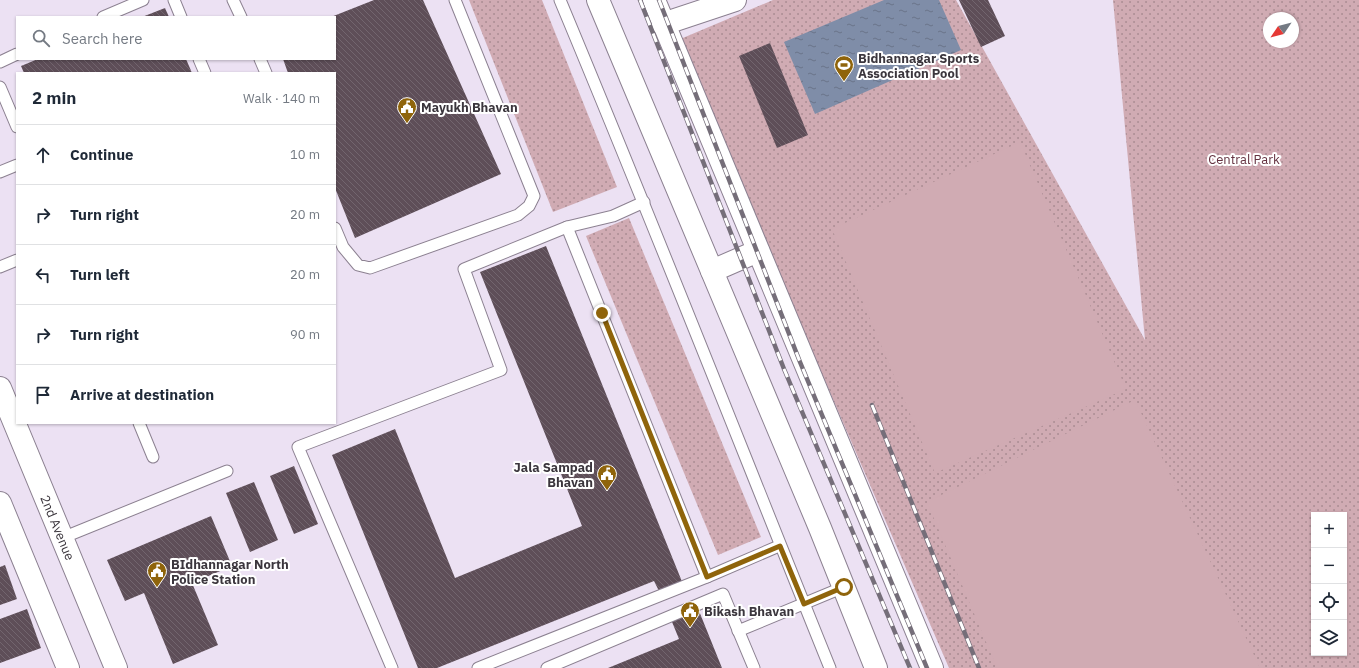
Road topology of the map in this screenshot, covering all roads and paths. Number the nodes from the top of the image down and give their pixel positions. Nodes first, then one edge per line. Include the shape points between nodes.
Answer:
1 (143, 0) edge
2 (174, 0) edge
3 (233, 0) edge
4 (455, 0) edge
5 (560, 0) edge
6 (598, 0) edge
7 (654, 0) edge
8 (735, 0) edge
9 (106, 16) edge
10 (181, 16) edge
11 (241, 16) edge
12 (663, 24) junction
13 (16, 54) edge
14 (199, 60) edge
15 (260, 60) edge
16 (0, 62) edge
17 (205, 72) edge
18 (266, 72) edge
19 (0, 87) edge
20 (16, 125) edge
21 (16, 165) edge
22 (0, 172) edge
23 (644, 202) junction
24 (567, 227) junction
25 (336, 230) edge
26 (758, 251) junction
27 (16, 260) edge
28 (0, 267) edge
29 (712, 271) junction
30 (0, 388) edge
31 (139, 424) edge
32 (153, 457) dead end
33 (227, 471) dead end
34 (0, 503) edge
35 (62, 538) junction
36 (780, 546) junction
37 (707, 577) junction
38 (844, 587) junction
39 (804, 604) junction
40 (738, 631) junction
41 (68, 668) edge
42 (116, 668) edge
43 (392, 668) edge
44 (478, 668) edge
45 (547, 668) edge
46 (754, 668) edge
47 (830, 668) edge
48 (876, 668) edge
49 (932, 668) edge

1 - 9 lane
2 - 10 lane
3 - 11 lane
4 - 25 lane via 534,196 529,206 518,216 370,268 358,265 343,247
5 - 23 lane
6 - 29 main road
7 - 12 main road
8 - 12 main road
12 - 26 main road
13 - 16 lane
14 - 17 lane
15 - 18 lane
19 - 20 lane
21 - 22 lane
23 - 24 lane via 613,216
23 - 36 lane
24 - 37 lane
24 - 43 lane via 464,269 500,370 298,447
26 - 29 main road
26 - 49 main road
27 - 28 lane
29 - 38 main road
30 - 35 main road, 2nd Avenue
31 - 32 lane
33 - 35 lane
34 - 41 main road
35 - 42 main road, 2nd Avenue
36 - 37 lane
36 - 39 lane
37 - 44 lane
38 - 39 lane
38 - 48 main road
39 - 40 lane
39 - 47 lane
40 - 45 lane via 722,594
40 - 46 lane

